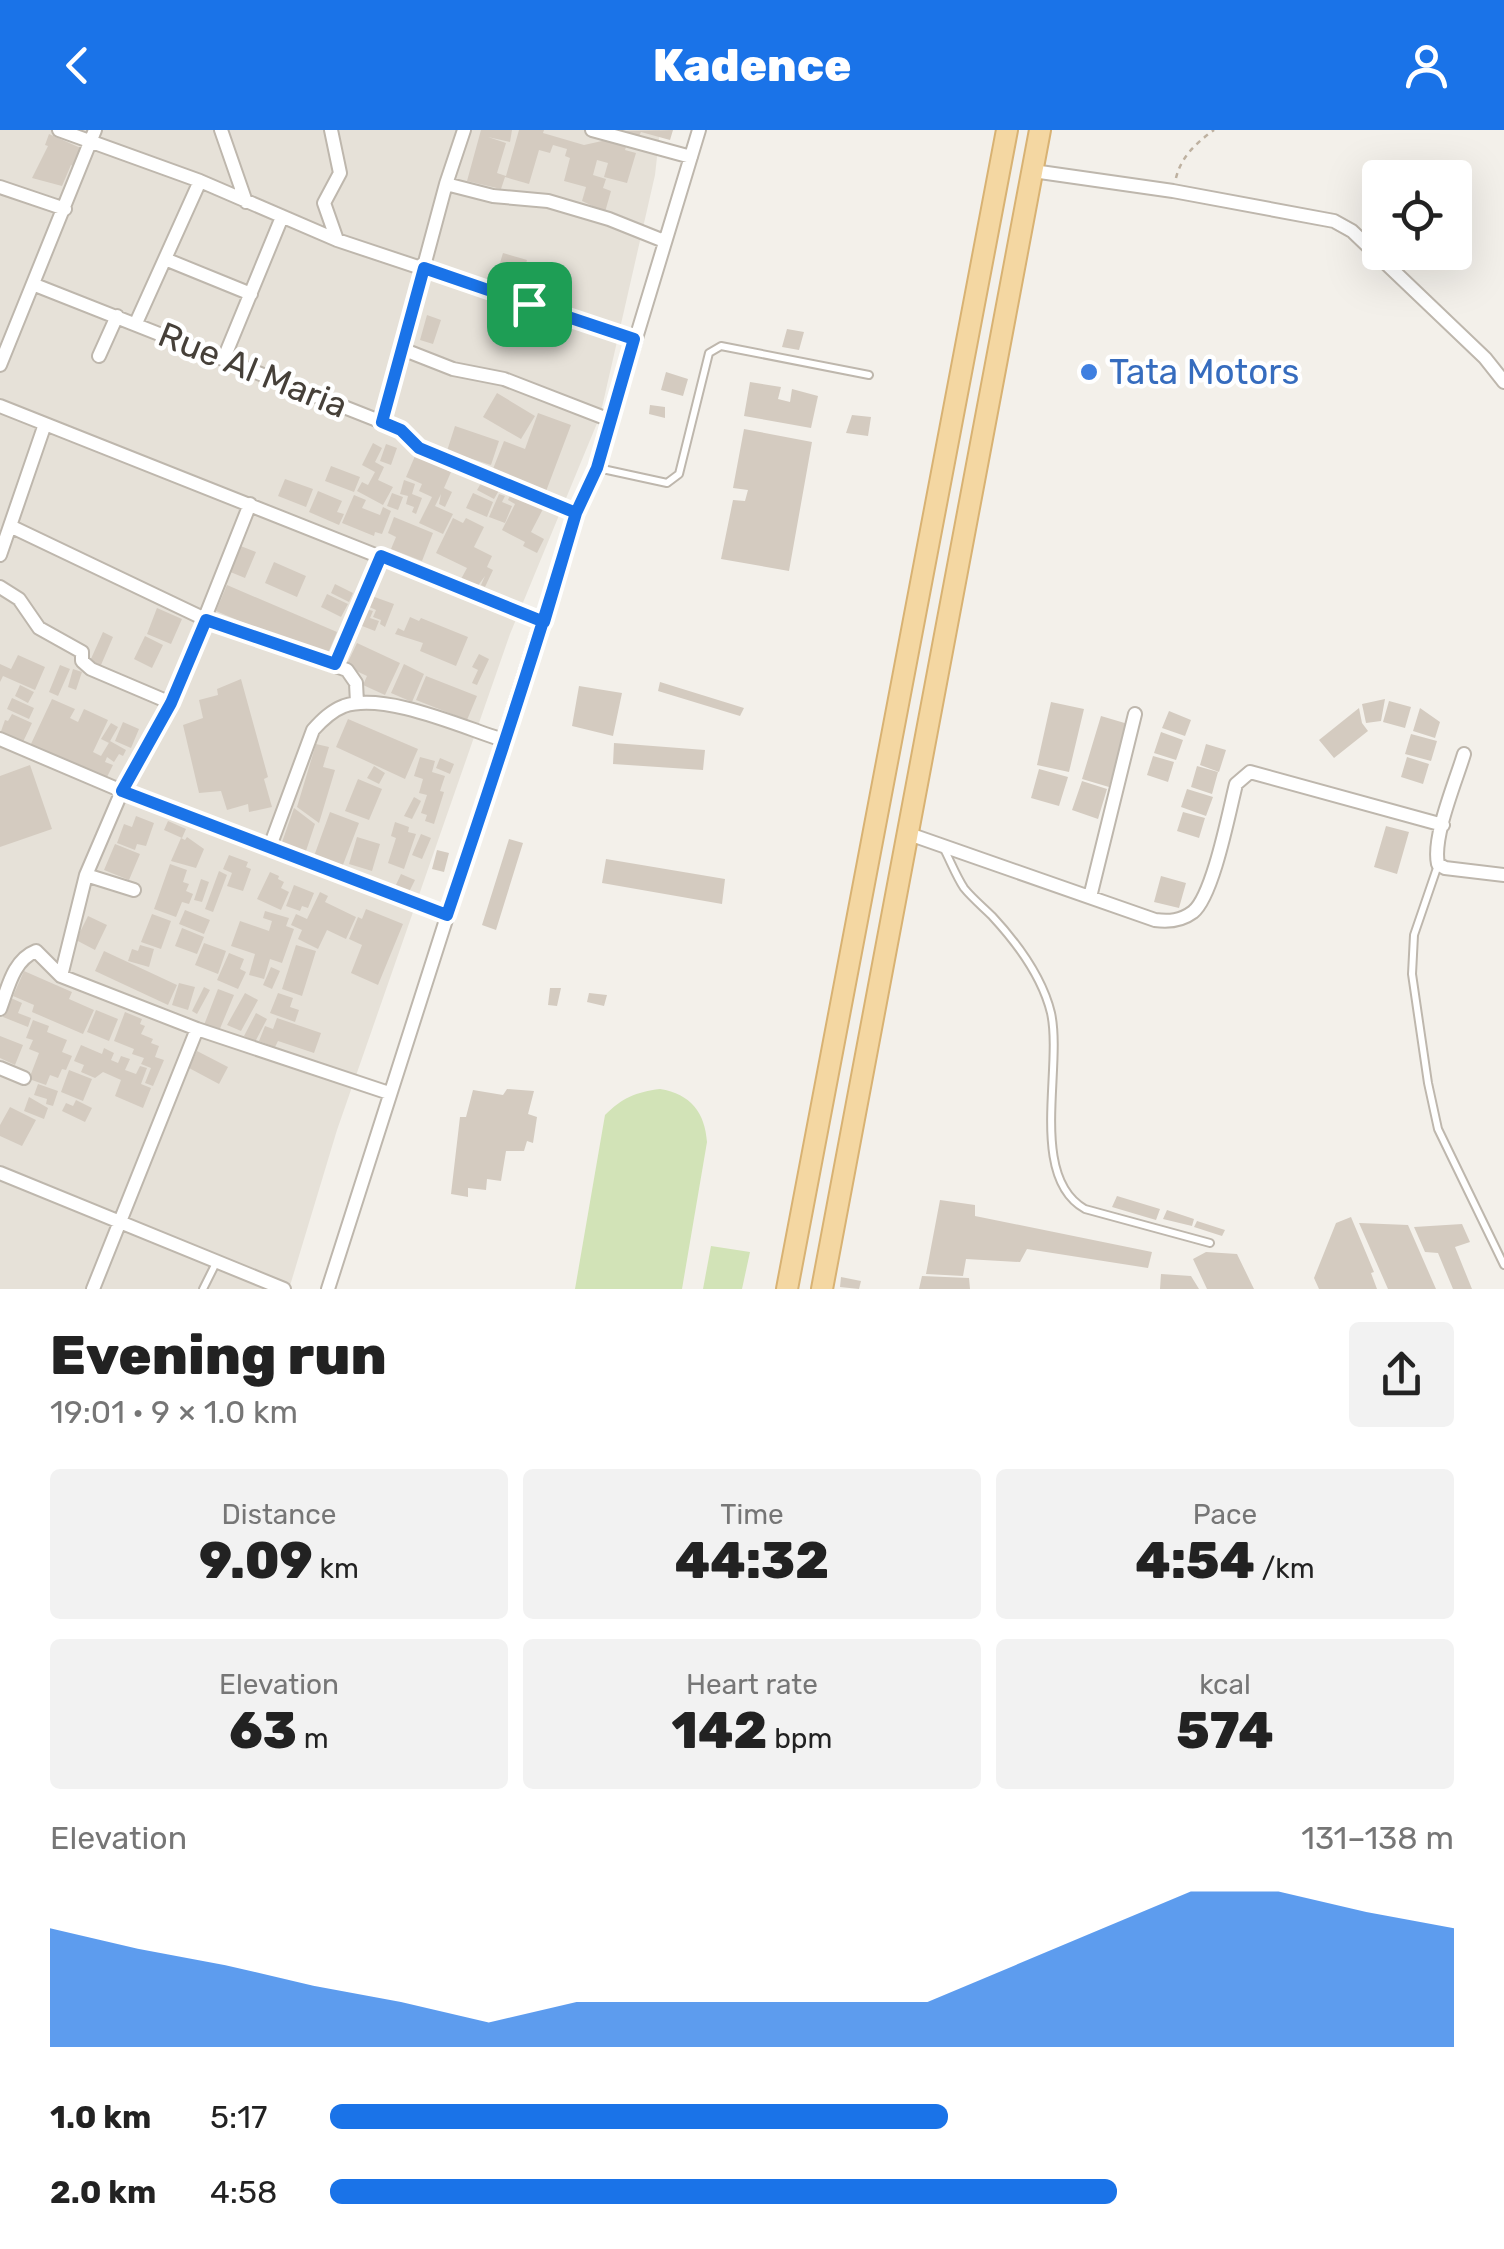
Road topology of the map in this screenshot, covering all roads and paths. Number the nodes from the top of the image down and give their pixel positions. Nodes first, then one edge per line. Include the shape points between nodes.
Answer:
1 (59, 130) edge
2 (221, 130) edge
3 (331, 130) edge
4 (464, 130) edge
5 (592, 130) edge
6 (699, 130) edge
7 (1007, 130) edge
8 (1040, 130) edge
9 (1214, 130) edge
10 (93, 136) edge
11 (691, 157) junction
12 (1033, 171) junction
13 (200, 181) junction
14 (446, 184) junction
15 (0, 187) edge
16 (1173, 191) junction
17 (246, 202) junction
18 (65, 209) junction
19 (282, 217) junction
20 (337, 240) junction
21 (664, 241) junction
22 (165, 258) junction
23 (424, 268) junction
24 (34, 285) junction
25 (250, 294) junction
26 (118, 316) junction
27 (136, 323) junction
28 (634, 339) junction
29 (402, 350) junction
30 (99, 356) dead end
31 (224, 358) junction
32 (0, 365) edge
33 (869, 375) dead end
34 (1504, 382) edge
35 (0, 406) edge
36 (610, 420) junction
37 (382, 422) junction
38 (45, 424) junction
39 (597, 468) junction
40 (250, 504) junction
41 (576, 513) junction
42 (10, 526) junction
43 (0, 555) edge
44 (381, 556) junction
45 (0, 586) edge
46 (206, 620) junction
47 (544, 622) junction
48 (335, 664) junction
49 (171, 703) junction
50 (357, 703) junction
51 (1135, 714) dead end
52 (0, 739) edge
53 (506, 741) junction
54 (1464, 754) dead end
55 (122, 791) junction
56 (1443, 826) junction
57 (909, 834) junction
58 (943, 846) junction
59 (269, 849) junction
60 (1438, 864) junction
61 (86, 875) junction
62 (1504, 875) edge
63 (134, 890) dead end
64 (1090, 898) junction
65 (447, 915) junction
66 (62, 976) junction
67 (0, 1009) edge
68 (196, 1029) junction
69 (0, 1068) edge
70 (24, 1078) dead end
71 (389, 1093) junction
72 (0, 1173) edge
73 (120, 1222) junction
74 (1210, 1243) dead end
75 (217, 1262) junction
76 (1504, 1265) edge
77 (93, 1289) edge
78 (204, 1289) edge
79 (284, 1289) edge
80 (328, 1289) edge
81 (787, 1289) edge
82 (822, 1289) edge

1 - 10 street
2 - 17 street
3 - 20 street via 340,173 324,204
4 - 14 street
5 - 11 street
6 - 11 street
7 - 81 main road
8 - 12 main road
9 - 16 path via 1180,164
10 - 13 street
10 - 18 street
11 - 21 street
12 - 16 street
12 - 57 main road
13 - 17 street
13 - 22 street
14 - 21 street via 548,202
14 - 23 street
15 - 18 street
16 - 34 street via 1317,215 1343,226
17 - 19 street
18 - 24 street
19 - 20 street
19 - 25 street
20 - 23 street
21 - 28 street
22 - 25 street
22 - 27 street
23 - 28 street
23 - 29 street
24 - 26 street, Rue Al Maria
24 - 32 street
25 - 31 street
26 - 27 street, Rue Al Maria
26 - 30 street
27 - 31 street, Rue Al Maria
28 - 36 street
29 - 36 street via 504,379
29 - 37 street
31 - 37 street, Rue Al Maria
33 - 39 lane via 721,346 705,365 674,481
35 - 38 street
36 - 39 street
37 - 41 street, Rue Al Maria via 419,448
38 - 40 street
38 - 42 street
39 - 41 street
40 - 44 street
40 - 46 street
41 - 47 street
42 - 43 street
42 - 46 street
44 - 47 street
44 - 48 street
45 - 49 street via 39,628 82,652 91,669
46 - 48 street
46 - 49 street
47 - 53 street
48 - 50 street via 354,676
49 - 55 street
50 - 53 street via 393,706
50 - 59 street via 324,717 314,730
51 - 64 street
52 - 55 street
53 - 65 street
54 - 56 street
55 - 59 street
55 - 61 street
56 - 60 street
56 - 64 street via 1250,772 1236,784 1206,895 1191,914 1155,920
57 - 58 street
57 - 82 main road
58 - 64 street
58 - 74 lane via 964,888 1024,951 1051,1012 1050,1107 1059,1186 1084,1209
59 - 65 street
60 - 62 street
60 - 76 lane via 1414,934 1412,974 1428,1083 1438,1129
61 - 63 street
61 - 66 street
65 - 71 street
66 - 67 street via 36,951 30,953 17,966
66 - 68 street
68 - 71 street
68 - 73 street
69 - 70 street
71 - 80 street
72 - 73 street
73 - 75 street
73 - 77 street
75 - 78 lane
75 - 79 street

